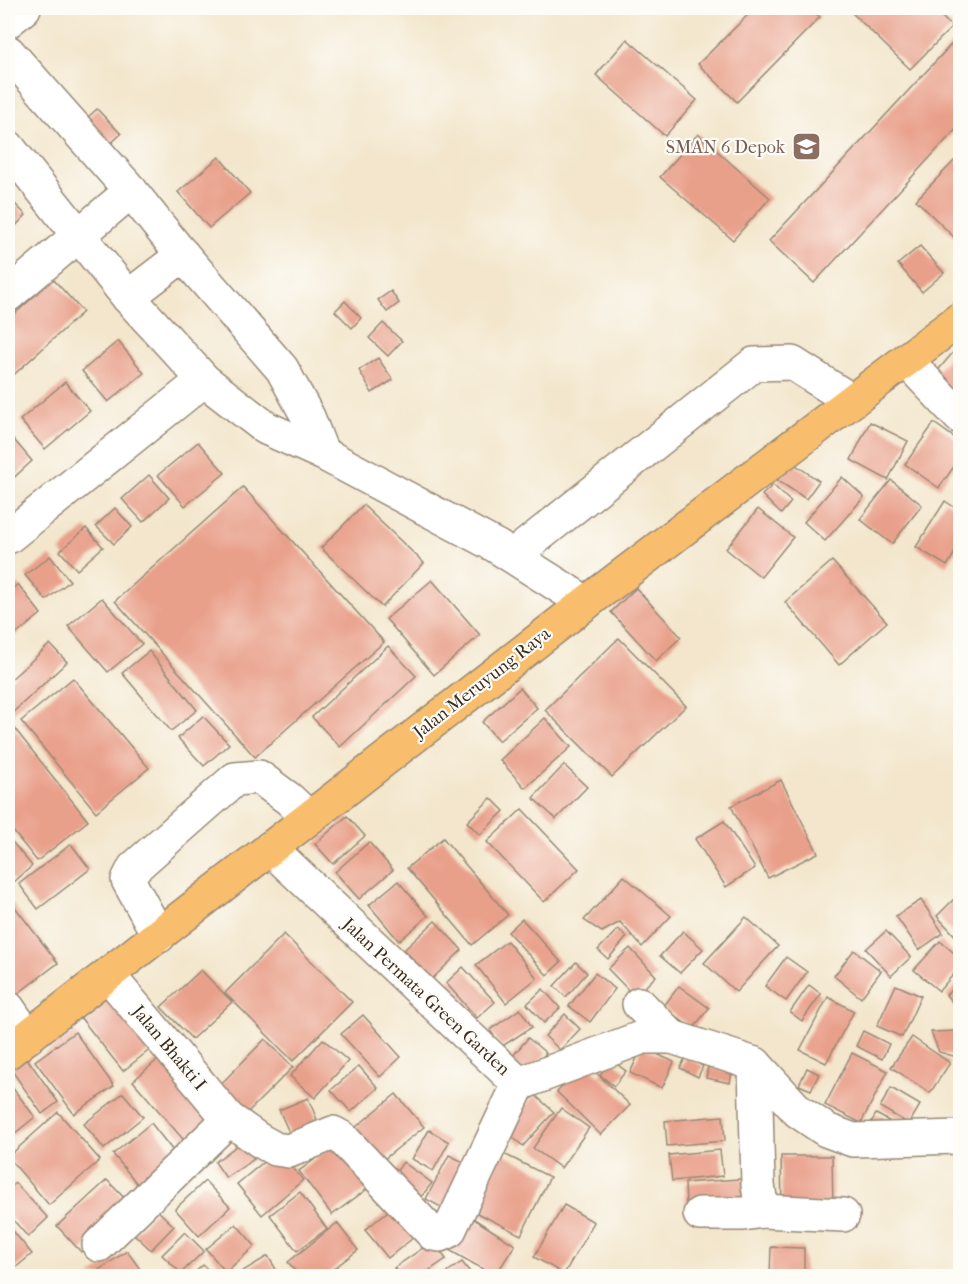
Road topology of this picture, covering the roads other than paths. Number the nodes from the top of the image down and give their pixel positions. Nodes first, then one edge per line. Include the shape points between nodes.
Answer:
1 (24, 8) edge
2 (8, 21) edge
3 (8, 51) edge
4 (8, 147) edge
5 (131, 191) junction
6 (78, 235) junction
7 (183, 255) junction
8 (8, 295) edge
9 (128, 297) junction
10 (960, 319) edge
11 (907, 361) junction
12 (204, 380) junction
13 (852, 400) junction
14 (960, 417) edge
15 (322, 453) junction
16 (8, 537) edge
17 (513, 556) junction
18 (586, 603) junction
19 (308, 817) junction
20 (270, 848) junction
21 (159, 936) junction
22 (110, 976) junction
23 (639, 1004) dead end
24 (8, 1008) edge
25 (672, 1037) junction
26 (18, 1045) edge
27 (755, 1064) junction
28 (519, 1084) junction
29 (229, 1119) junction
30 (960, 1137) edge
31 (762, 1211) junction
32 (700, 1214) dead end
33 (843, 1215) dead end
34 (99, 1245) dead end

1 - 2 street
3 - 5 street
4 - 6 street
5 - 6 street
5 - 7 street
6 - 8 street
6 - 9 street
7 - 9 street
7 - 15 street via 282,369
9 - 12 street
10 - 11 main road, Jalan Meruyung Raya
11 - 13 main road, Jalan Meruyung Raya
11 - 14 street
12 - 15 street via 266,428
12 - 16 street
13 - 17 street via 792,363 753,364
13 - 18 main road, Jalan Meruyung Raya
15 - 17 street
17 - 18 street
18 - 19 main road, Jalan Meruyung Raya
19 - 20 main road, Jalan Meruyung Raya
19 - 21 street via 259,777 236,779 134,868 128,880
20 - 21 main road, Jalan Meruyung Raya
20 - 28 street, Jalan Permata Green Garden
21 - 22 main road, Jalan Meruyung Raya
22 - 26 main road, Jalan Meruyung Raya
22 - 29 street, Jalan Bhakti I
23 - 25 street
24 - 26 street
25 - 27 street, Jalan Permata Green Garden
25 - 28 street, Jalan Permata Green Garden via 643,1037
27 - 30 street, Jalan Permata Green Garden via 798,1111 826,1131 853,1140
27 - 31 street
28 - 29 street, Jalan Bhakti I via 449,1231 440,1235 432,1234 333,1133 289,1151 259,1140
29 - 34 street
31 - 32 street
31 - 33 street

